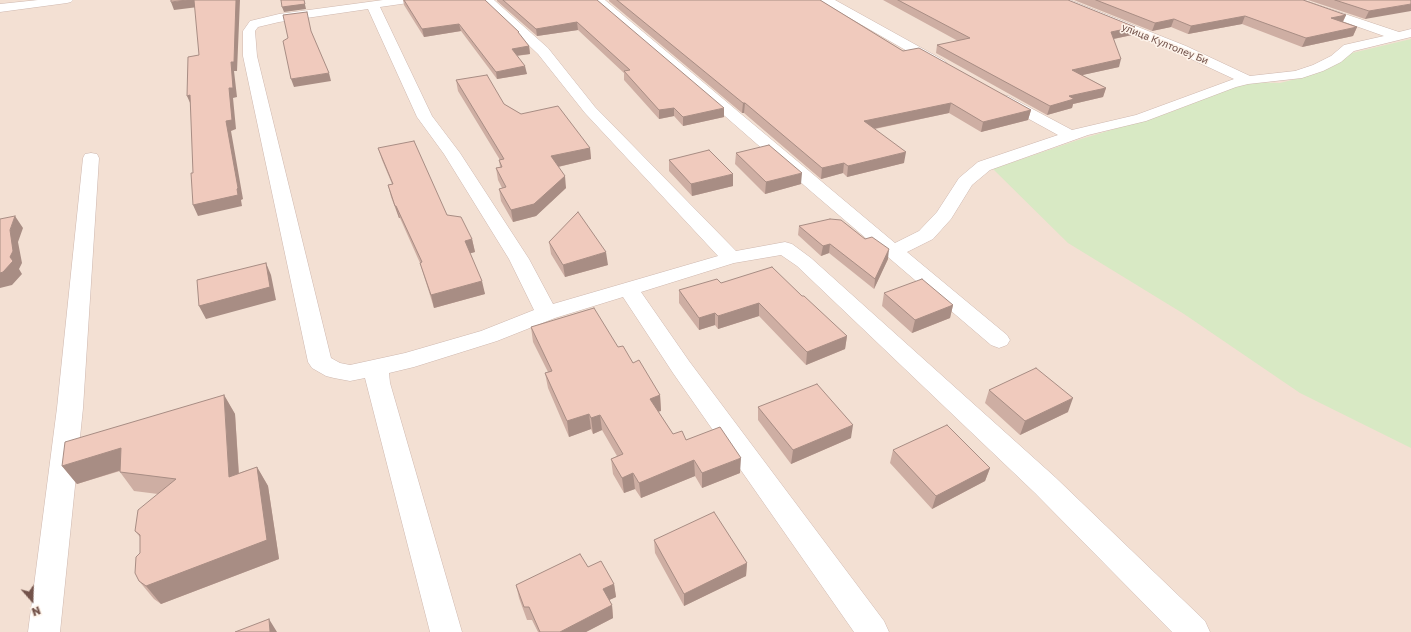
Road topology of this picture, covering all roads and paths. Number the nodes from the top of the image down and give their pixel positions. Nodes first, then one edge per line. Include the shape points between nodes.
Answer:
1 (67, 0) edge
2 (408, 0) edge
3 (486, 0) edge
4 (598, 0) edge
5 (826, 0) edge
6 (1060, 0) edge
7 (1292, 0) edge
8 (373, 6) junction
9 (0, 8) edge
10 (1404, 34) edge
11 (955, 72) edge
12 (1248, 80) junction
13 (989, 91) edge
14 (1071, 136) junction
15 (91, 158) dead end
16 (894, 251) junction
17 (731, 258) junction
18 (628, 289) junction
19 (547, 313) junction
20 (999, 340) dead end
21 (376, 368) junction
22 (44, 632) edge
23 (446, 632) edge
24 (873, 632) edge
25 (1194, 632) edge

1 - 9 street
2 - 8 street
3 - 17 street via 544,52 590,110
4 - 16 street
5 - 11 street
6 - 12 street, улица Култолеу Би via 1181,49
7 - 10 street
8 - 19 street via 425,117 452,153 519,259
8 - 21 street via 279,18 254,24 249,30 250,56 320,362 334,370 350,374
10 - 12 street via 1349,48 1336,59 1297,75
12 - 14 street via 1141,118
13 - 14 street
14 - 16 street via 984,166 965,182 944,215 926,234
15 - 22 street via 70,408
16 - 20 street
17 - 18 street
17 - 25 street via 785,248 804,262 1045,485
18 - 19 street
18 - 24 street via 681,367
19 - 21 street via 489,336 433,354
21 - 23 street

